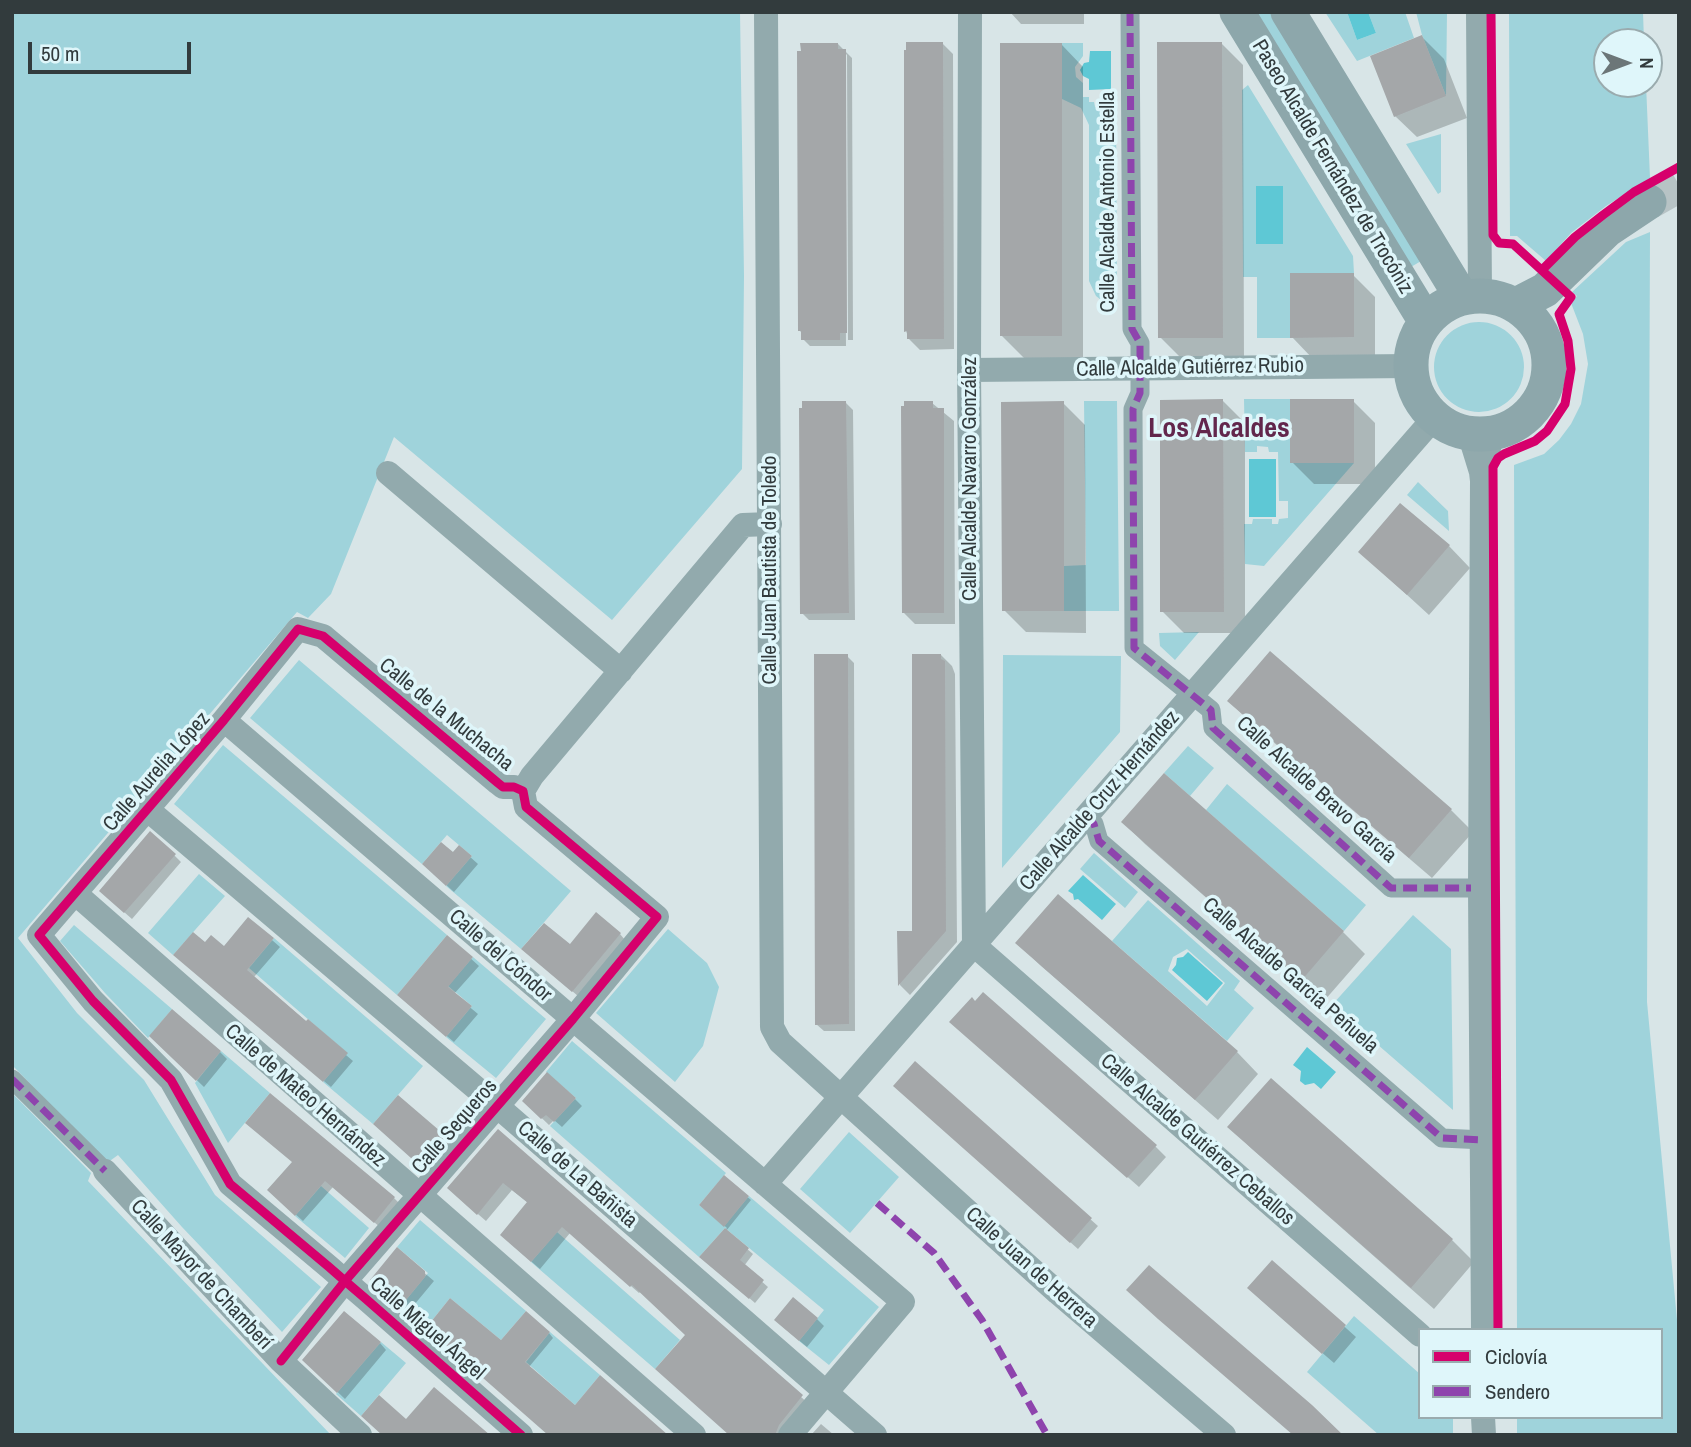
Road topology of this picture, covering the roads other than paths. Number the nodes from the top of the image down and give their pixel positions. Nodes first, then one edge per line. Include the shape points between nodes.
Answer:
1 (766, 12) edge
2 (970, 12) edge
3 (1130, 12) edge
4 (1237, 12) edge
5 (1288, 12) edge
6 (1478, 12) edge
7 (1649, 202) tunnel mouth
8 (1471, 297) junction
9 (1531, 305) junction
10 (1426, 322) junction
11 (1411, 366) junction
12 (1140, 369) junction
13 (969, 370) junction
14 (1435, 417) junction
15 (1482, 433) junction
16 (388, 473) dead end
17 (770, 524) junction
18 (298, 629) joint
19 (621, 671) junction
20 (1193, 694) junction
21 (224, 720) junction
22 (523, 791) junction
23 (147, 808) junction
24 (1086, 817) junction
25 (1471, 888) dead end
26 (76, 894) junction
27 (657, 917) joint
28 (39, 935) joint
29 (974, 945) junction
30 (573, 1019) junction
31 (12, 1079) edge
32 (842, 1098) junction
33 (496, 1105) junction
34 (1484, 1140) junction
35 (105, 1171) joint
36 (765, 1184) junction
37 (418, 1196) junction
38 (345, 1281) junction
39 (1483, 1328) edge
40 (1418, 1333) edge
41 (281, 1361) junction
42 (826, 1391) junction
43 (358, 1434) edge
44 (521, 1435) edge
45 (694, 1435) edge
46 (790, 1435) edge
47 (875, 1435) edge
48 (1224, 1435) edge

1 - 17 street, Calle Juan Bautista de Toledo
2 - 13 street, Calle Alcalde Navarro González
3 - 12 street, Calle Alcalde Antonio Estella via 1132,329 1140,343
4 - 10 main road, Paseo Alcalde Fernández de Trocóniz
5 - 8 main road, Paseo Alcalde Fernández de Trocóniz
6 - 8 street
7 - 9 main road via 1607,230
8 - 9 main road
8 - 10 main road via 1442,307
9 - 15 main road via 1549,358 1541,397 1513,426
10 - 11 main road
11 - 12 street, Calle Alcalde Gutiérrez Rubio
11 - 14 main road via 1414,385
12 - 13 street, Calle Alcalde Gutiérrez Rubio
12 - 20 street, Calle Alcalde Antonio Estella via 1140,393 1133,409 1134,648
13 - 29 street, Calle Alcalde Navarro González
14 - 15 main road via 1457,430
14 - 20 street, Calle Alcalde Cruz Hernández
15 - 34 street
16 - 19 street
17 - 19 street via 743,526
17 - 32 street, Calle Juan Bautista de Toledo via 772,1027 780,1042
18 - 21 street, Calle Aurelia López
18 - 22 street, Calle de la Muchacha via 323,636 503,787
19 - 22 street
20 - 24 street, Calle Alcalde Cruz Hernández
20 - 25 street, Calle Alcalde Bravo García via 1211,710 1213,728 1391,888
21 - 23 street, Calle Aurelia López
21 - 30 street, Calle del Cóndor
22 - 27 street, Calle de la Muchacha via 526,807
23 - 26 street, Calle Aurelia López
23 - 33 street, Calle de La Bañista
24 - 29 street, Calle Alcalde Cruz Hernández
24 - 34 street, Calle Alcalde García Peñuela via 1094,824 1098,841 1442,1138
26 - 28 street, Calle Aurelia López
26 - 37 street, Calle de Mateo Hernández
27 - 30 street, Calle Sequeros
28 - 38 street, Calle Miguel Ángel via 93,1001 171,1080 230,1184
29 - 32 street, Calle Alcalde Cruz Hernández
29 - 40 street, Calle Alcalde Gutiérrez Ceballos
30 - 33 street, Calle Sequeros
30 - 36 street, Calle del Cóndor
31 - 35 street
32 - 36 street, Calle Alcalde Cruz Hernández
32 - 48 street, Calle Juan de Herrera
33 - 37 street, Calle Sequeros
33 - 42 street, Calle de La Bañista
34 - 39 street
35 - 41 street, Calle Mayor de Chamberí
36 - 42 street, Calle del Cóndor via 903,1302
37 - 38 street, Calle Sequeros
37 - 45 street, Calle de Mateo Hernández
38 - 41 street, Calle Sequeros
38 - 44 street, Calle Miguel Ángel
41 - 43 street, Calle Mayor de Chamberí
42 - 46 street
42 - 47 street, Calle de La Bañista

